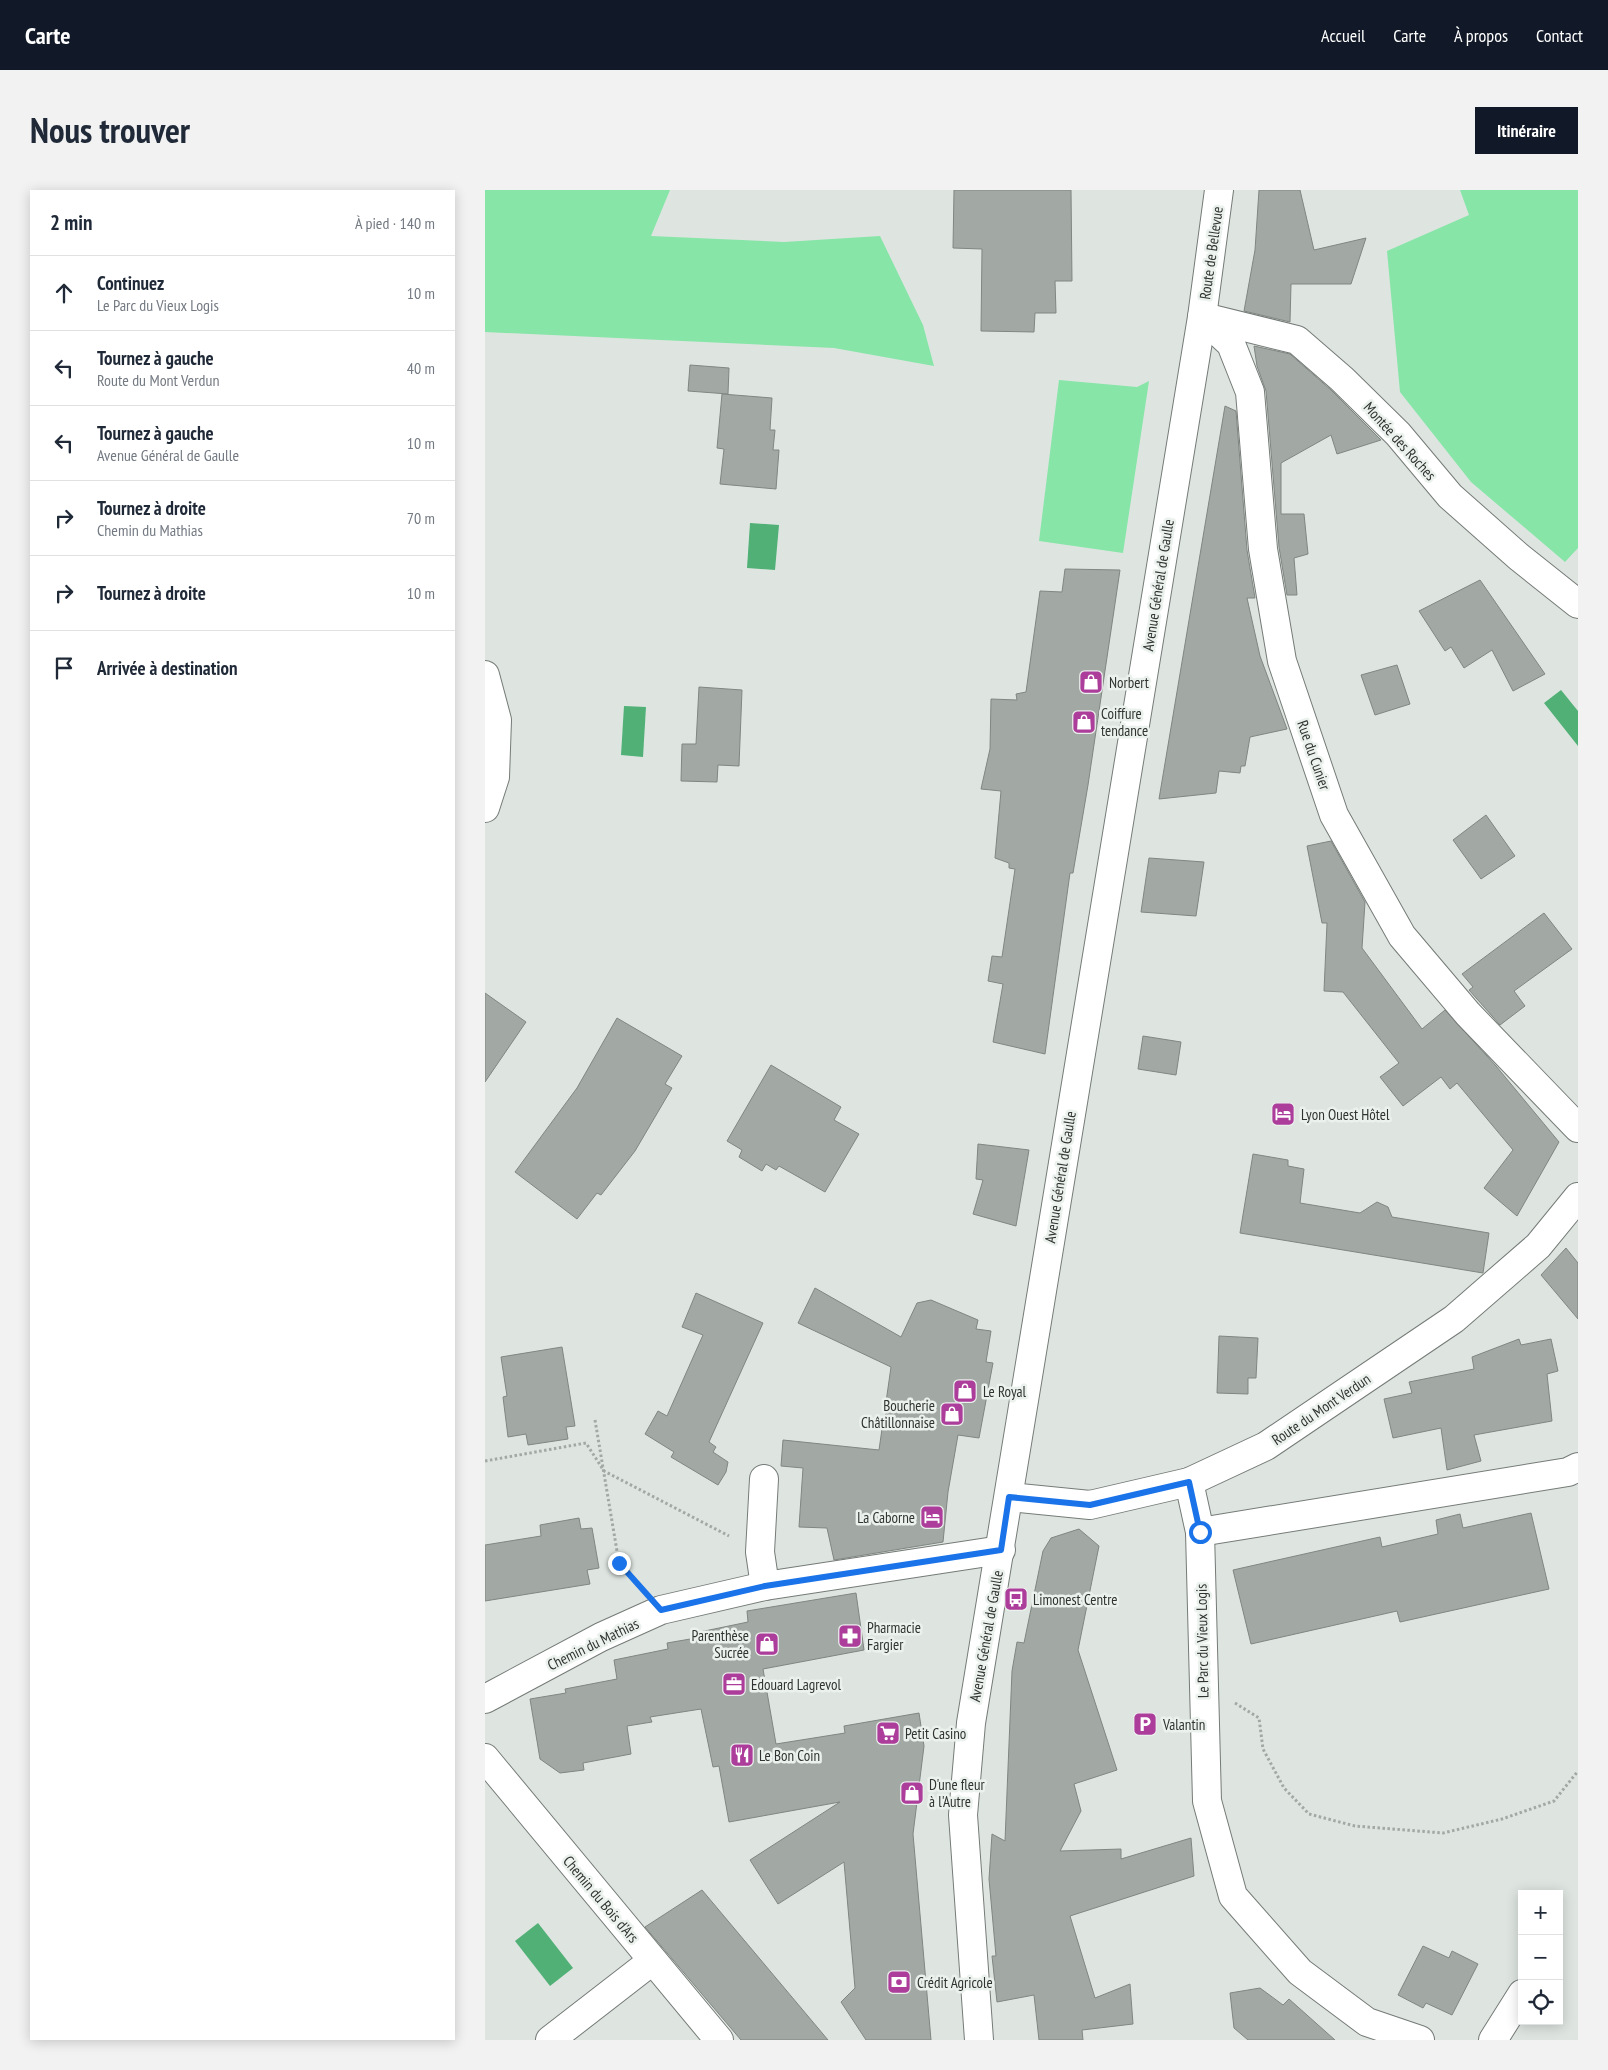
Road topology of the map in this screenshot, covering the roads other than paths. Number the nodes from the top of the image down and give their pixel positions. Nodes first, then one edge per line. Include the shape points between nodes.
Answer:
1 (1219, 190) edge
2 (1202, 317) junction
3 (1578, 604) edge
4 (485, 675) edge
5 (485, 808) edge
6 (1578, 1128) edge
7 (1578, 1197) edge
8 (1578, 1468) edge
9 (764, 1480) dead end
10 (1189, 1482) junction
11 (1009, 1497) junction
12 (1200, 1532) junction
13 (1001, 1550) junction
14 (765, 1586) junction
15 (485, 1699) edge
16 (485, 1758) edge
17 (652, 1961) junction
18 (1518, 2000) edge
19 (551, 2040) edge
20 (719, 2040) edge
21 (979, 2040) edge
22 (1420, 2040) edge
23 (1493, 2040) edge

1 - 2 street, Route de Bellevue
2 - 3 street, Montée des Roches via 1297,340 1398,434 1450,496
2 - 6 street, Rue du Cunier via 1231,344 1251,392 1263,548 1282,660 1334,814 1402,936 1468,1014
2 - 11 street, Avenue Général de Gaulle
4 - 5 street via 497,720 495,777
7 - 10 street, Route du Mont Verdun via 1537,1246 1454,1320 1266,1446
8 - 12 street
9 - 14 street via 760,1552
10 - 11 street, Route du Mont Verdun via 1090,1505
10 - 12 street, Le Parc du Vieux Logis
11 - 13 street, Avenue Général de Gaulle
12 - 22 street, Le Parc du Vieux Logis via 1207,1800 1233,1896 1301,1972 1367,2022
13 - 14 street, Chemin du Mathias
13 - 21 street, Avenue Général de Gaulle via 975,1695 963,1815
14 - 15 street, Chemin du Mathias via 661,1610 601,1637
16 - 17 street, Chemin du Bois d'Ars
17 - 19 street
17 - 20 street, Chemin du Bois d'Ars
18 - 23 street

